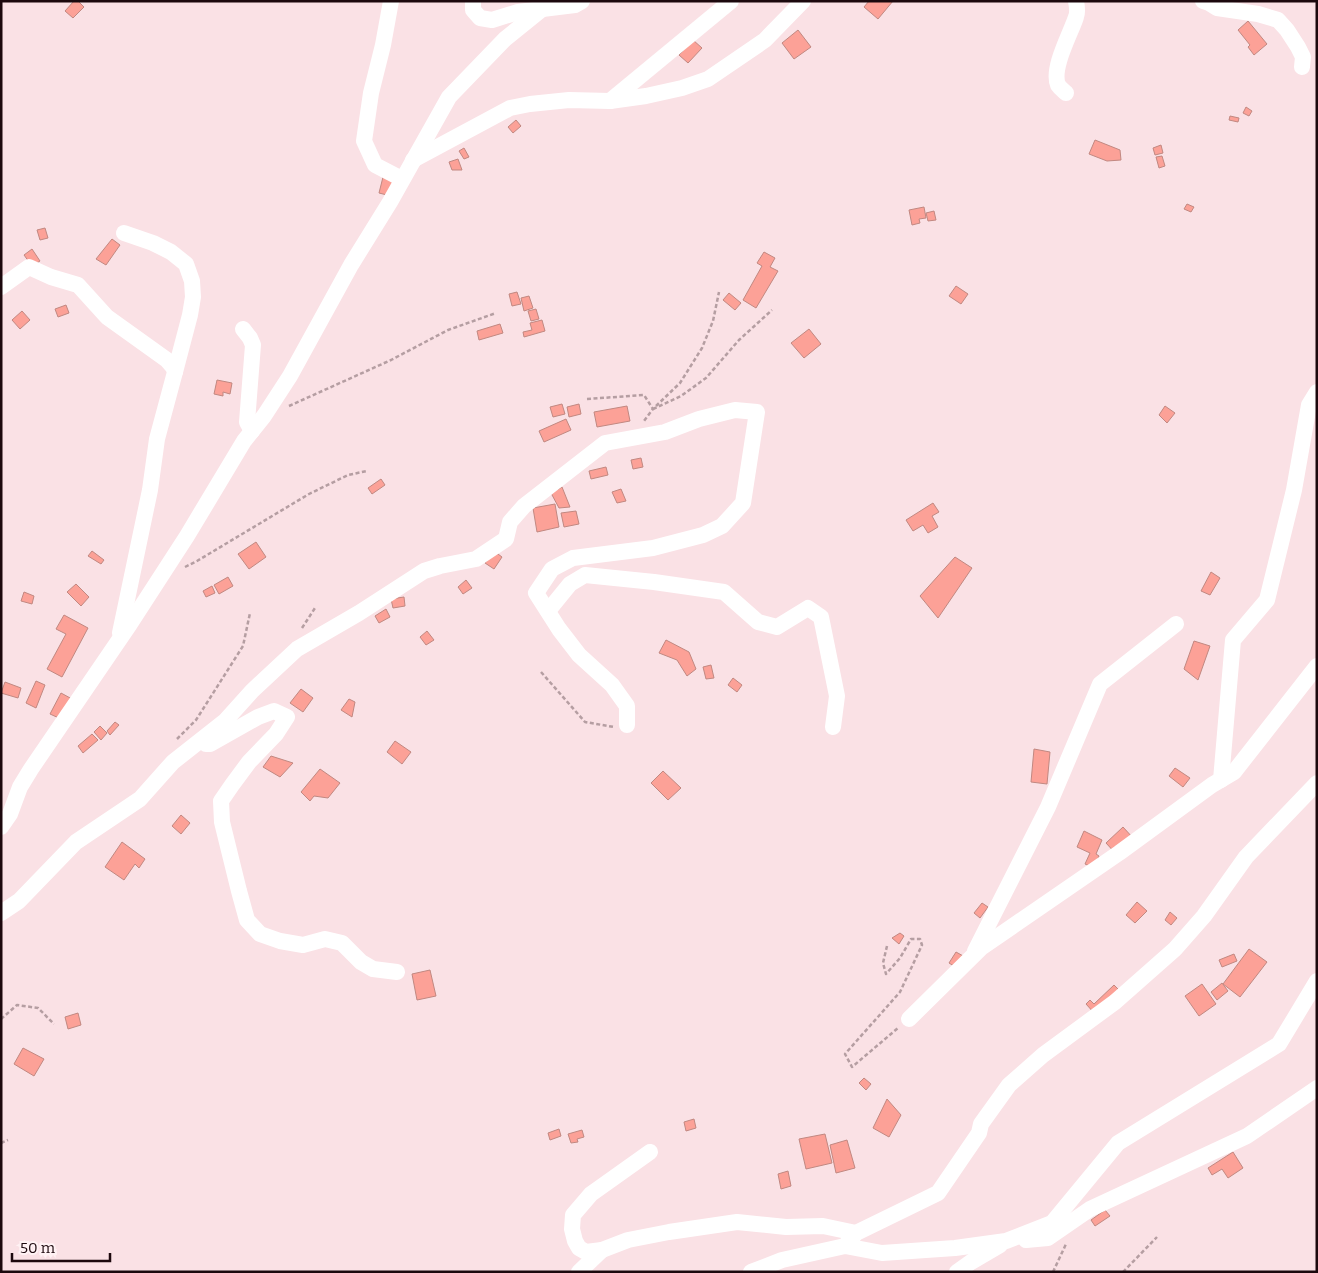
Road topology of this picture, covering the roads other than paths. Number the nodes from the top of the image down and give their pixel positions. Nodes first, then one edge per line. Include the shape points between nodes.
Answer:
1 (391, 1) edge
2 (473, 1) edge
3 (582, 1) edge
4 (731, 1) edge
5 (803, 1) edge
6 (1076, 1) edge
7 (1203, 1) edge
8 (547, 5) edge
9 (1302, 67) dead end
10 (1066, 93) dead end
11 (610, 101) junction
12 (413, 160) junction
13 (402, 179) junction
14 (124, 233) dead end
15 (1, 287) edge
16 (243, 329) dead end
17 (175, 372) junction
18 (1317, 392) edge
19 (252, 430) junction
20 (548, 611) junction
21 (1176, 624) dead end
22 (118, 643) junction
23 (1317, 666) edge
24 (628, 725) road end
25 (833, 727) dead end
26 (194, 746) junction
27 (1221, 780) junction
28 (1317, 782) edge
29 (1, 827) edge
30 (1, 913) edge
31 (971, 958) junction
32 (397, 972) dead end
33 (1317, 981) edge
34 (909, 1019) road end
35 (1317, 1088) edge
36 (650, 1152) dead end
37 (856, 1234) junction
38 (1006, 1241) junction
39 (845, 1246) junction
40 (602, 1250) junction
41 (579, 1272) edge
42 (751, 1272) edge
43 (957, 1272) edge

1 - 13 street via 364,141 375,165
2 - 8 street via 473,10 480,18 492,20
3 - 8 street via 575,5
4 - 11 street
5 - 11 street via 765,40 708,79 673,90
6 - 10 street via 1077,15 1057,74 1059,87
7 - 9 street via 1217,8 1278,20 1298,47 1303,57
8 - 12 street via 505,40 449,97
11 - 12 street via 568,100 510,108
12 - 13 street
13 - 19 street via 290,376
14 - 17 street via 171,252 186,264 192,280 190,315
15 - 17 street via 29,267 78,285 107,317 167,360
16 - 19 street via 254,344 247,422
17 - 22 street via 157,438 150,490
18 - 27 street via 1309,405 1294,490 1267,600 1233,640
19 - 22 street
20 - 24 street via 579,655 612,685 627,706
20 - 25 street via 570,584 585,575 724,592 758,622 777,627 808,608 822,617 836,696
20 - 26 street via 536,593 552,569 573,558 653,548 703,535 722,526 743,503 757,412 735,410 665,432 605,443 524,506 510,522 506,539 476,559 424,571 298,649 225,721
21 - 31 street via 1100,684 1048,807
22 - 29 street via 31,769
23 - 27 street via 1234,772
26 - 30 street via 173,762 140,799 76,842 19,901
26 - 32 street via 210,744 274,711 287,717 221,801 222,822 247,920 260,934 280,941 302,946 325,939 342,943 373,969
27 - 31 street
28 - 37 street via 1246,857 1204,916 1175,949 1115,1002 1009,1086 938,1193
31 - 34 street
33 - 38 street via 1279,1044 1118,1143 1052,1223
35 - 38 street via 1247,1136 1090,1209 1048,1238
36 - 40 street via 591,1194 573,1215 572,1229 579,1248 586,1252
37 - 39 street
37 - 40 street via 823,1226 786,1227 737,1222 628,1240
38 - 39 street via 882,1253
38 - 43 street
39 - 42 street via 782,1260
40 - 41 street

